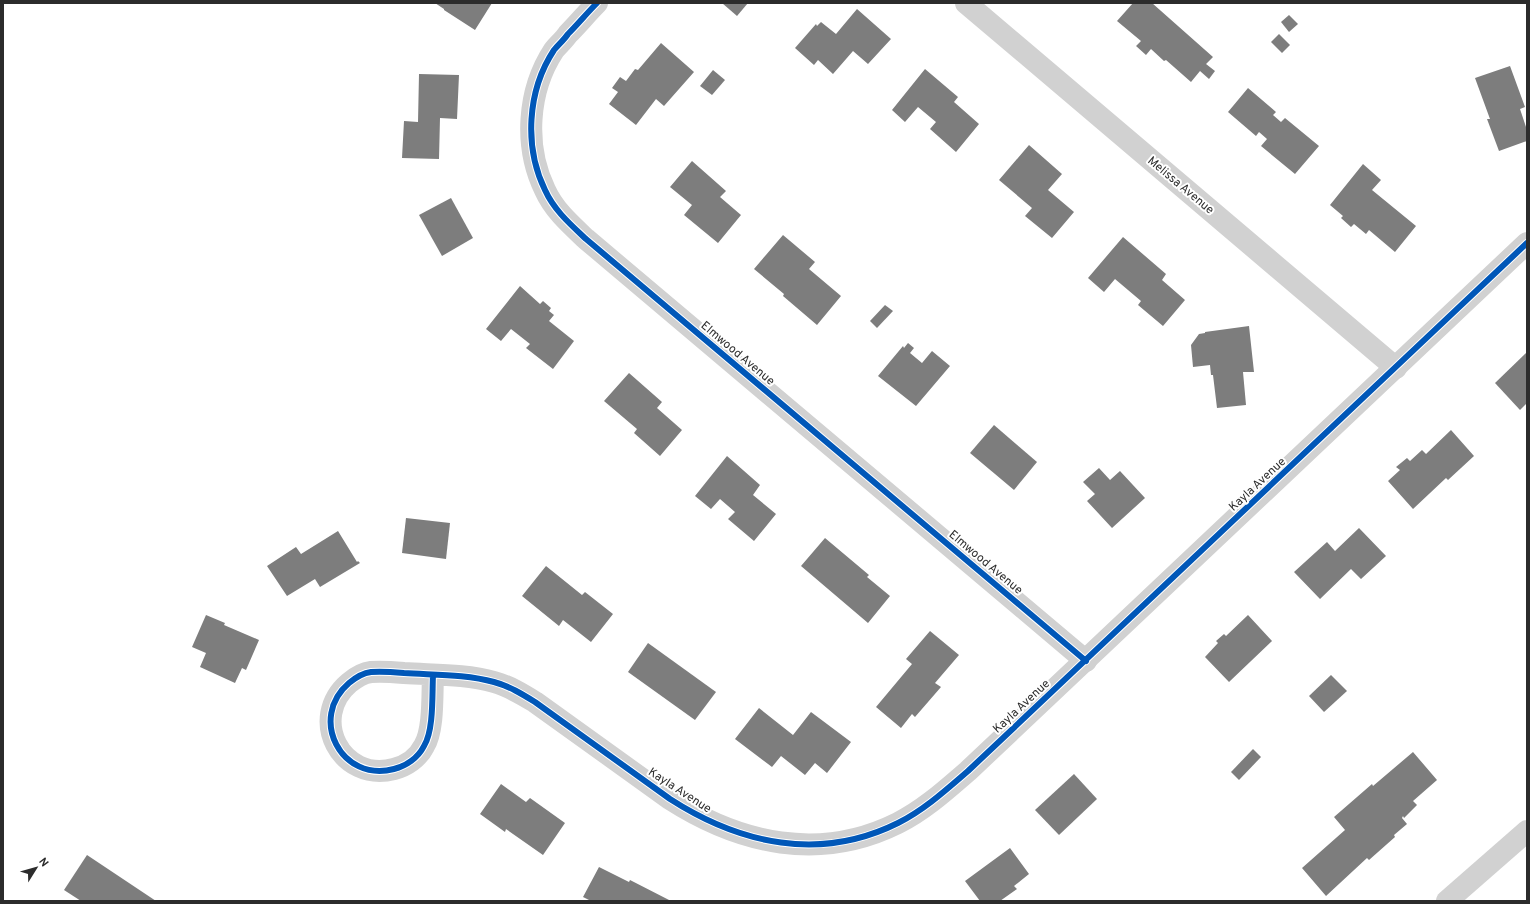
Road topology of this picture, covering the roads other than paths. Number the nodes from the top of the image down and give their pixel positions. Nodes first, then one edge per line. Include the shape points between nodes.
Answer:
1 (597, 3) edge
2 (966, 3) edge
3 (1527, 243) edge
4 (1396, 368) junction
5 (1086, 661) junction
6 (433, 675) junction
7 (1527, 831) edge
8 (1447, 901) edge

1 - 5 street, Elmwood Avenue via 554,50 536,90 532,112 531,136 535,163 545,191 560,214 586,239
2 - 4 street, Melissa Avenue
3 - 4 street, Kayla Avenue
4 - 5 street, Kayla Avenue
5 - 6 street, Kayla Avenue via 928,805 877,832 849,840 806,845 760,840 711,823 691,813 516,690 469,677
6 - 6 street, Kayla Avenue via 370,672 354,679 341,690 333,704 330,721 333,738 341,752 353,764 374,771 385,772 401,768 414,759 424,746 430,731
7 - 8 street

